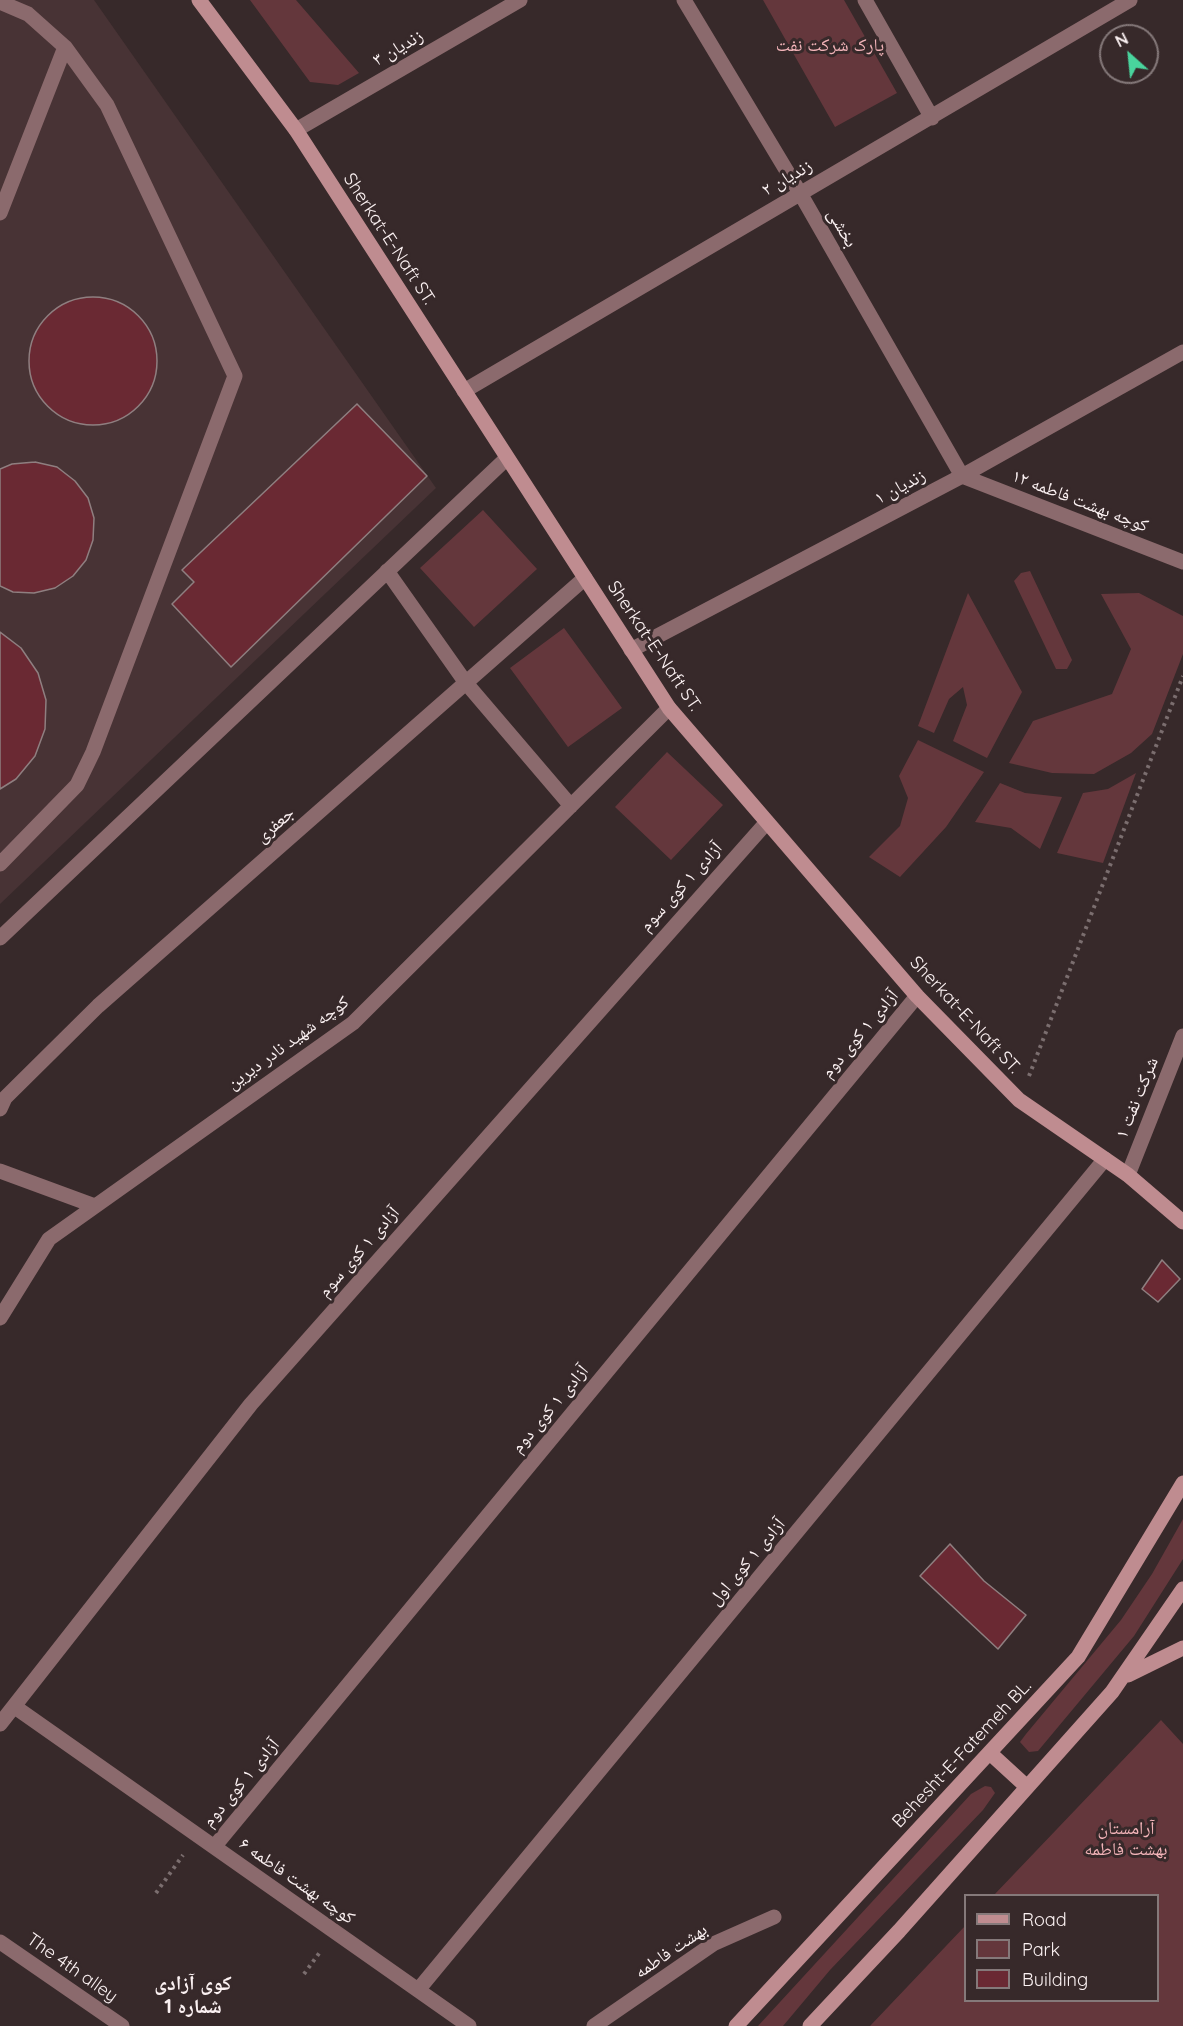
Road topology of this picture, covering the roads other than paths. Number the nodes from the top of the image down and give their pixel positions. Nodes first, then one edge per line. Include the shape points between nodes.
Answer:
1 (199, 0) edge
2 (520, 0) edge
3 (684, 0) edge
4 (864, 0) edge
5 (1131, 0) edge
6 (0, 2) edge
7 (65, 47) junction
8 (932, 118) junction
9 (296, 130) junction
10 (800, 193) junction
11 (0, 213) edge
12 (1183, 352) edge
13 (464, 392) junction
14 (507, 458) junction
15 (962, 476) junction
16 (1183, 562) edge
17 (387, 571) junction
18 (585, 578) junction
19 (631, 650) junction
20 (466, 683) junction
21 (669, 708) junction
22 (571, 806) junction
23 (767, 822) junction
24 (0, 864) edge
25 (0, 938) edge
26 (917, 996) junction
27 (1183, 1036) edge
28 (0, 1108) edge
29 (1105, 1160) junction
30 (0, 1171) edge
31 (1128, 1175) junction
32 (95, 1206) junction
33 (1183, 1222) edge
34 (0, 1318) edge
35 (1183, 1483) edge
36 (1183, 1589) edge
37 (1183, 1648) edge
38 (1125, 1676) junction
39 (15, 1707) junction
40 (0, 1724) edge
41 (991, 1754) junction
42 (1027, 1787) junction
43 (214, 1847) junction
44 (774, 1917) dead end
45 (0, 1942) edge
46 (418, 1990) junction
47 (122, 2026) edge
48 (469, 2026) edge
49 (594, 2026) edge
50 (736, 2026) edge
51 (810, 2026) edge

1 - 9 street, Sherkat-E-Naft ST.
2 - 9 street, زندیان ۳
3 - 10 street, بخشی
4 - 8 street
5 - 8 street, زندیان ۲
6 - 7 street via 28,14
7 - 11 street
7 - 24 street via 107,105 235,376 93,752 77,785
8 - 10 street, زندیان ۲
9 - 13 street, Sherkat-E-Naft ST.
10 - 13 street, زندیان ۲
10 - 15 street, بخشی
12 - 15 street, زندیان ۱
13 - 14 street, Sherkat-E-Naft ST.
14 - 17 street
14 - 18 street, Sherkat-E-Naft ST.
15 - 16 street, کوچه بهشت فاطمه ۱۲
15 - 19 street, زندیان ۱
17 - 20 street
17 - 25 street
18 - 19 street, Sherkat-E-Naft ST.
18 - 20 street, جعفری
19 - 21 street, Sherkat-E-Naft ST.
20 - 22 street
20 - 28 street, جعفری via 98,1006 5,1098
21 - 22 street, کوچه شهید نادر دیرین
21 - 23 street, Sherkat-E-Naft ST.
22 - 32 street, کوچه شهید نادر دیرین via 353,1023
23 - 26 street, Sherkat-E-Naft ST.
23 - 39 street, آزادی ۱ کوی سوم via 251,1404
26 - 29 street, Sherkat-E-Naft ST. via 1019,1100
26 - 43 street, آزادی ۱ کوی دوم
27 - 31 street, شرکت نفت ۱
29 - 31 street, Sherkat-E-Naft ST.
29 - 46 street, آزادی ۱ کوی اول
30 - 32 street
31 - 33 street, Sherkat-E-Naft ST.
32 - 34 street, کوچه شهید نادر دیرین via 49,1239
35 - 41 street, Behesht-E-Fatemeh BL. via 1078,1657
36 - 38 street
37 - 38 street
38 - 42 street
39 - 40 street, آزادی ۱ کوی سوم
39 - 43 street, کوچه بهشت فاطمه ۶
41 - 42 street
41 - 50 street, Behesht-E-Fatemeh BL.
42 - 51 street
43 - 46 street, کوچه بهشت فاطمه ۶
44 - 49 street, بهشت فاطمه via 714,1944
45 - 47 street, The 4th alley
46 - 48 street, کوچه بهشت فاطمه ۶

